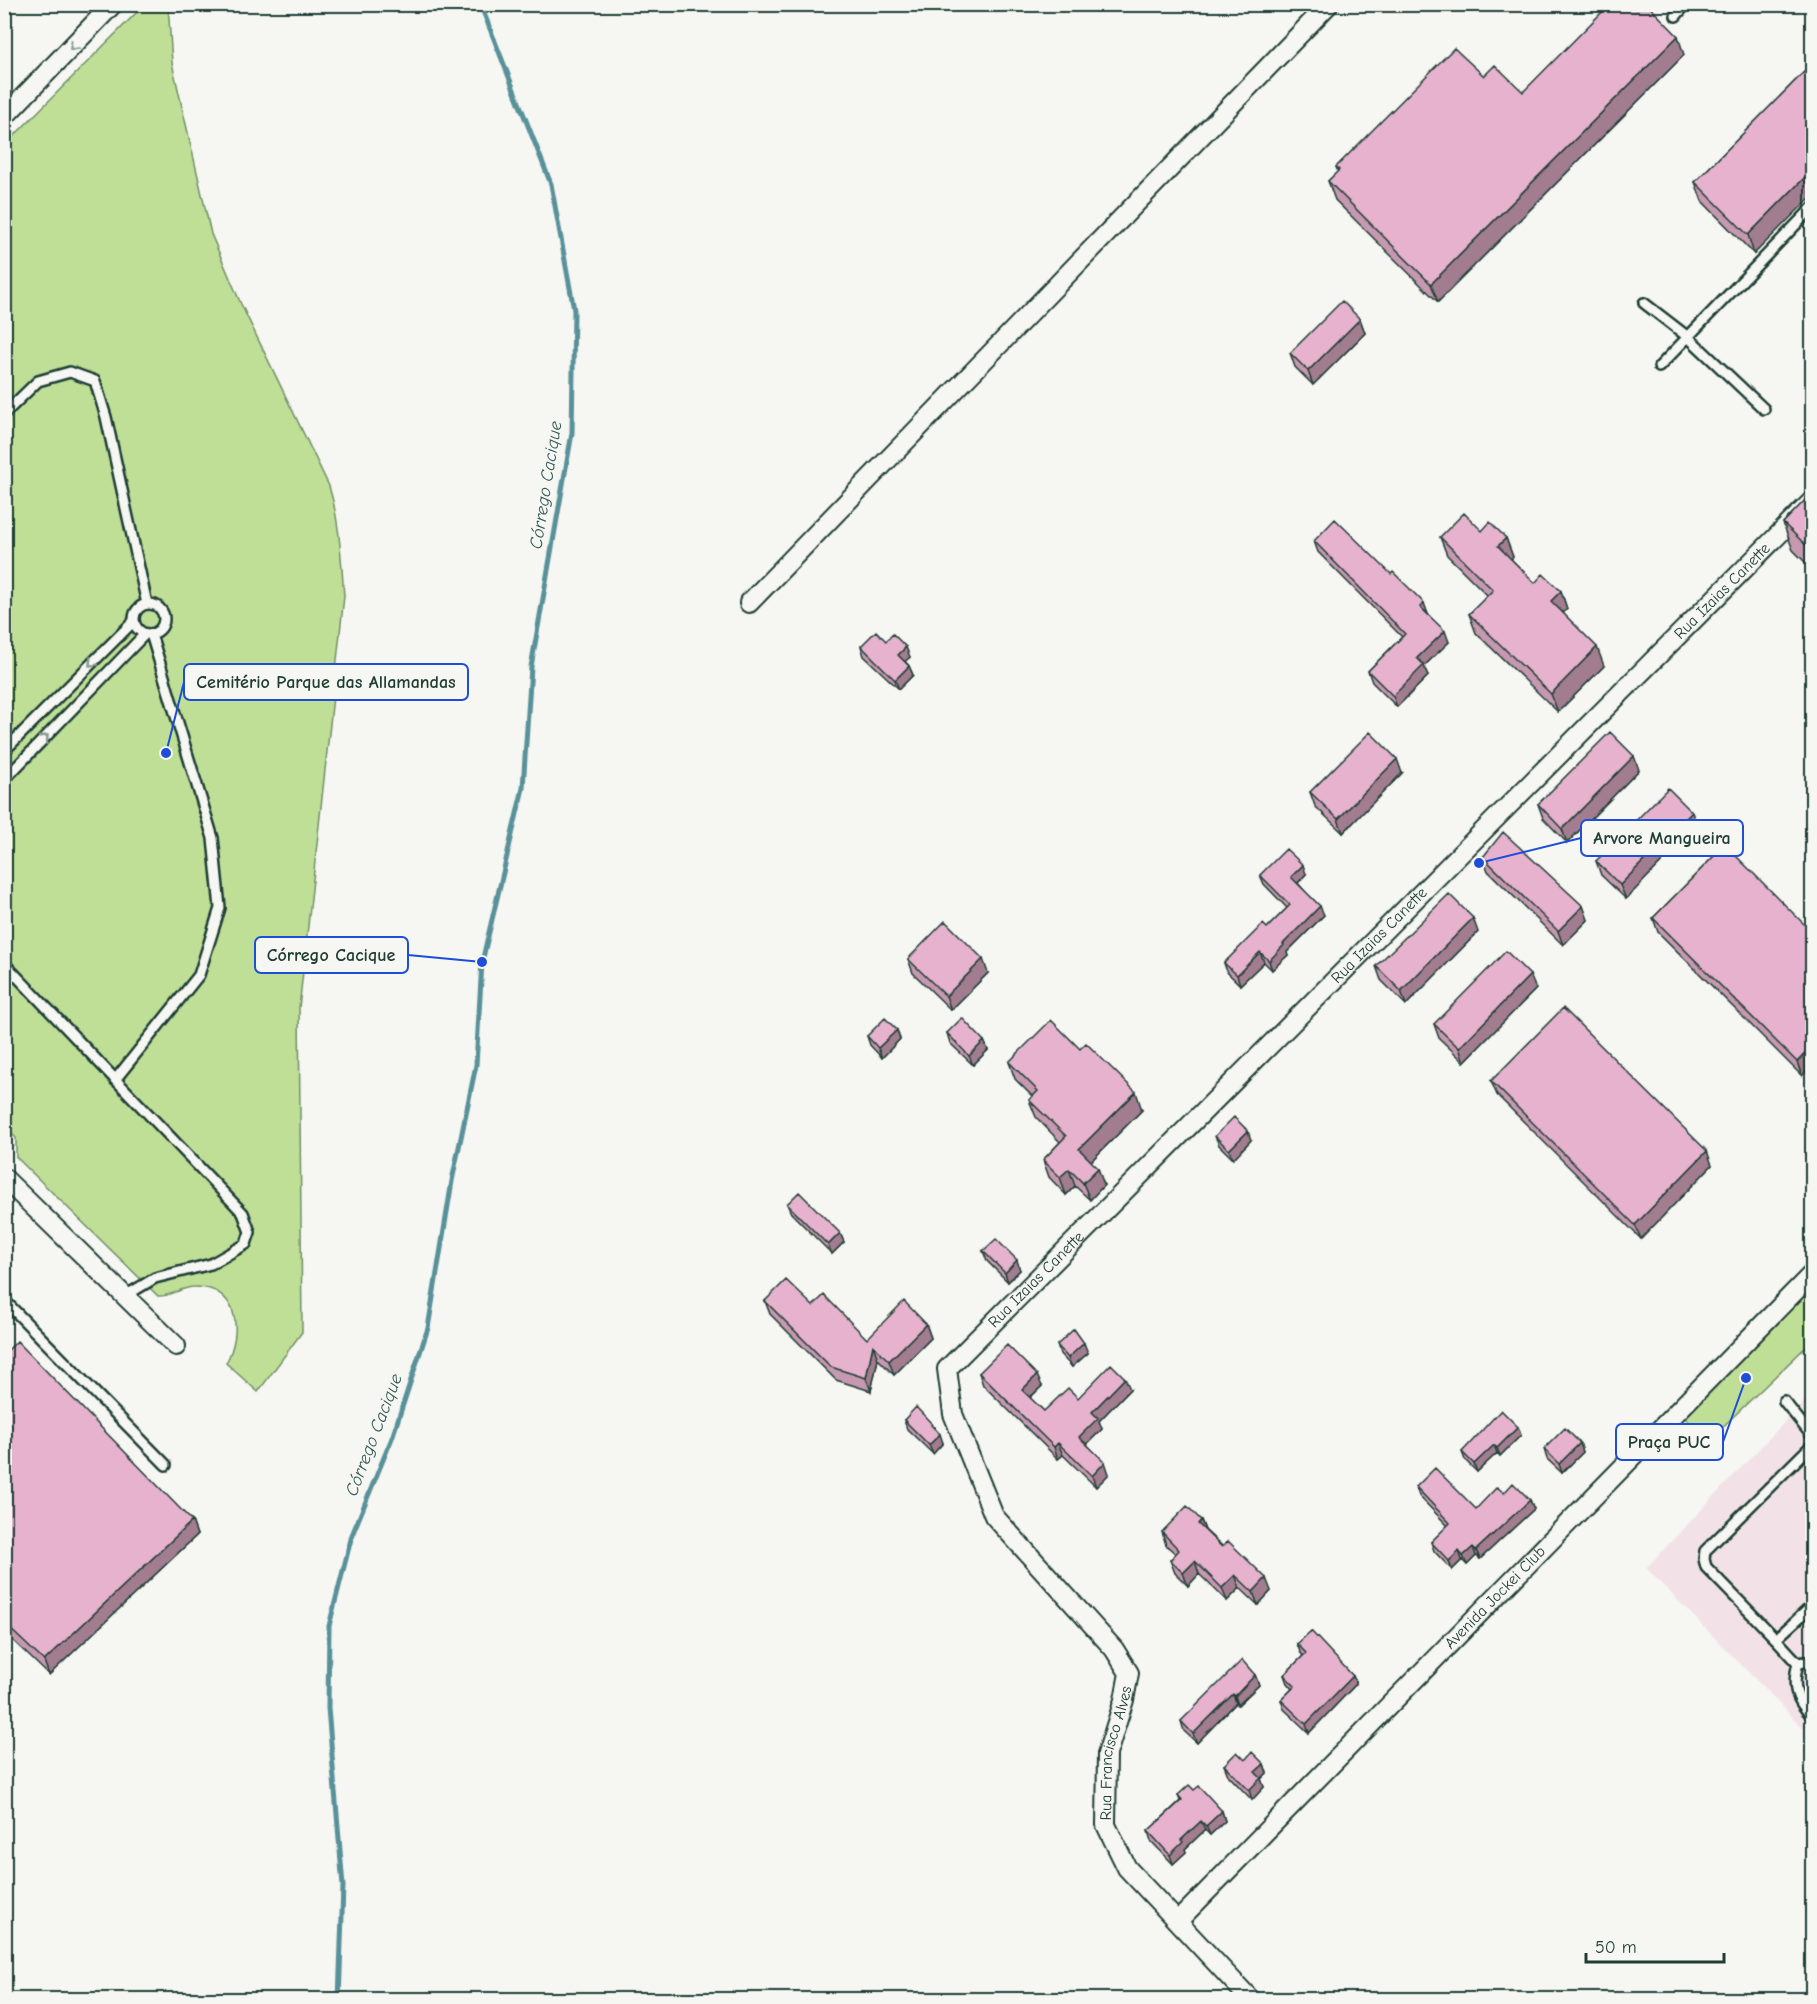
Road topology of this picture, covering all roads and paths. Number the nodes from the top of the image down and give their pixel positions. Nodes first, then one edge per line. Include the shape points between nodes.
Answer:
1 (113, 4) edge
2 (1329, 4) edge
3 (1686, 4) edge
4 (1676, 16) dead end
5 (4, 117) edge
6 (1812, 208) edge
7 (1644, 303) dead end
8 (1688, 337) junction
9 (1659, 367) dead end
10 (1764, 409) dead end
11 (4, 414) edge
12 (1812, 501) edge
13 (749, 603) dead end
14 (147, 604) junction
15 (134, 621) junction
16 (148, 634) junction
17 (4, 751) edge
18 (4, 780) edge
19 (4, 963) edge
20 (115, 1080) junction
21 (4, 1178) edge
22 (1812, 1274) edge
23 (124, 1296) junction
24 (4, 1300) edge
25 (176, 1346) dead end
26 (947, 1369) joint
27 (1784, 1401) dead end
28 (1812, 1436) edge
29 (1812, 1445) edge
30 (166, 1465) dead end
31 (1812, 1606) edge
32 (1776, 1639) junction
33 (1812, 1661) edge
34 (1798, 1663) junction
35 (1812, 1716) edge
36 (1178, 1920) junction
37 (1251, 2000) edge

1 -> 5 street
2 - 13 street
3 - 4 lane
6 - 8 lane
7 - 8 lane
8 - 9 lane
8 - 10 lane
11 - 14 lane via 38,381 70,372 95,381
12 - 26 street, Rua Izaias Canette
14 - 15 lane via 137,610
14 - 16 lane via 158,607 164,617 162,628
15 - 16 lane via 136,627
15 -> 17 lane
18 -> 16 lane
16 - 20 lane via 213,838 220,908 199,975
19 - 20 lane
20 - 23 lane via 243,1214 250,1232 246,1244 211,1264 155,1278
21 - 23 street
22 - 36 street, Avenida Jockei Club
23 - 25 street
24 - 30 lane
26 - 36 street, Rua Francisco Alves via 953,1414 994,1516 1114,1649 1129,1673 1107,1754 1106,1825 1127,1868
27 - 28 lane
29 - 32 lane via 1706,1551 1704,1559 1706,1567
31 - 32 lane
32 - 34 lane
33 - 34 lane
34 - 35 lane via 1796,1693
36 - 37 street, Rua Francisco Alves

